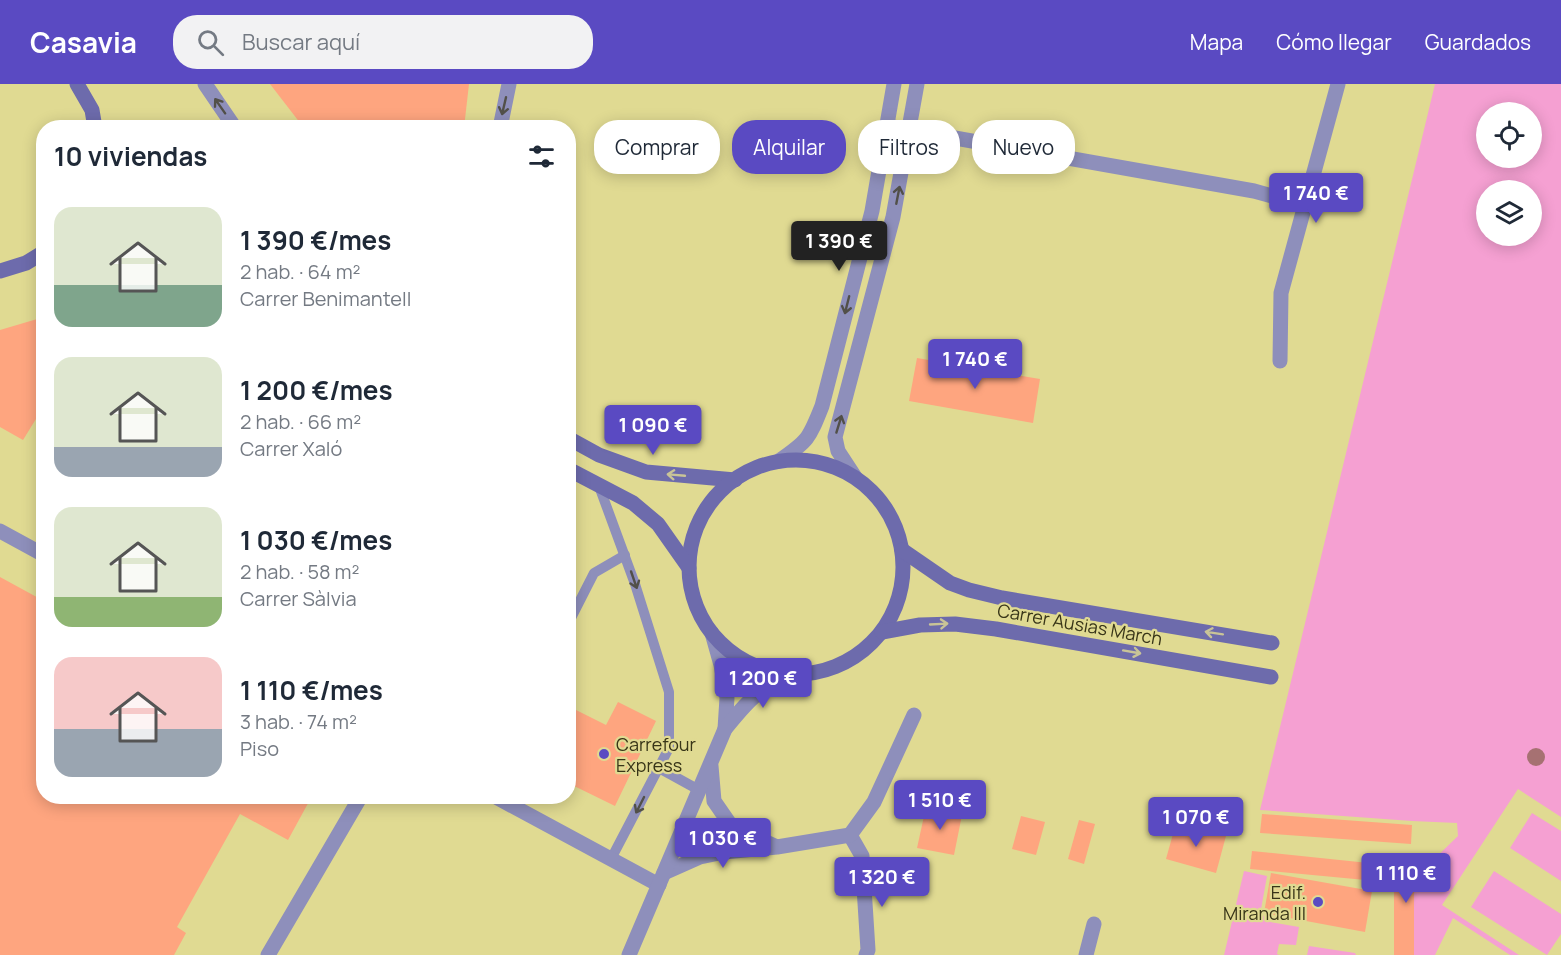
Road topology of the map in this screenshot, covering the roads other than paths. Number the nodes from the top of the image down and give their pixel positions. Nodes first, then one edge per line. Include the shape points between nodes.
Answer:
1 (77, 84) edge
2 (205, 84) edge
3 (509, 84) edge
4 (894, 84) edge
5 (917, 84) edge
6 (1338, 84) edge
7 (94, 120) edge
8 (230, 120) edge
9 (502, 120) edge
10 (888, 120) edge
11 (912, 120) edge
12 (960, 139) edge
13 (879, 174) edge
14 (901, 174) edge
15 (1304, 205) junction
16 (36, 257) edge
17 (0, 271) edge
18 (1280, 361) dead end
19 (576, 442) edge
20 (779, 461) junction
21 (576, 473) edge
22 (855, 477) junction
23 (735, 480) junction
24 (599, 486) junction
25 (0, 531) edge
26 (902, 550) junction
27 (36, 551) edge
28 (625, 555) junction
29 (689, 568) junction
30 (576, 608) edge
31 (882, 632) junction
32 (712, 633) junction
33 (1272, 643) dead end
34 (789, 674) junction
35 (1271, 676) dead end
36 (914, 715) dead end
37 (725, 729) junction
38 (711, 761) junction
39 (659, 768) junction
40 (699, 790) junction
41 (356, 804) edge
42 (509, 804) edge
43 (850, 835) junction
44 (777, 847) junction
45 (611, 859) junction
46 (662, 879) junction
47 (1094, 924) dead end
48 (268, 955) edge
49 (629, 955) edge
50 (866, 955) edge
51 (1086, 955) edge

1 - 7 main road
8 -> 2 street
3 -> 9 street
4 - 10 street
5 - 11 street
6 - 15 street
12 - 15 street via 1254,191
13 -> 20 street via 822,406 805,443
22 -> 14 street via 838,451 835,437
15 - 18 street via 1281,293
16 - 17 main road
23 -> 19 main road via 646,472
20 - 22 main road via 805,460
20 - 23 main road
21 - 24 main road
22 - 26 main road via 886,508
23 - 29 main road via 701,518
24 - 28 lane
24 - 29 main road via 633,503 658,524
25 - 27 street
26 - 31 main road via 904,572 900,593
33 -> 26 main road, Carrer Ausias March via 969,590 950,583
28 - 30 lane via 594,573
28 -> 39 lane via 669,692 669,748
29 - 32 main road via 692,591
31 - 34 main road via 863,651 840,665
31 -> 35 main road, Carrer Ausias March via 955,624
32 - 34 main road via 759,668
32 - 37 street via 728,698
34 - 37 street via 766,685 746,702
36 - 43 street via 874,802
37 - 38 street
38 - 40 street
38 - 44 street via 714,801 732,827
39 - 40 lane
39 -> 45 lane
40 - 46 street
41 - 48 street
42 - 45 street
43 - 44 street
43 - 50 street via 862,856
44 - 46 street via 700,857
45 - 46 street
46 - 49 street
47 - 51 street

